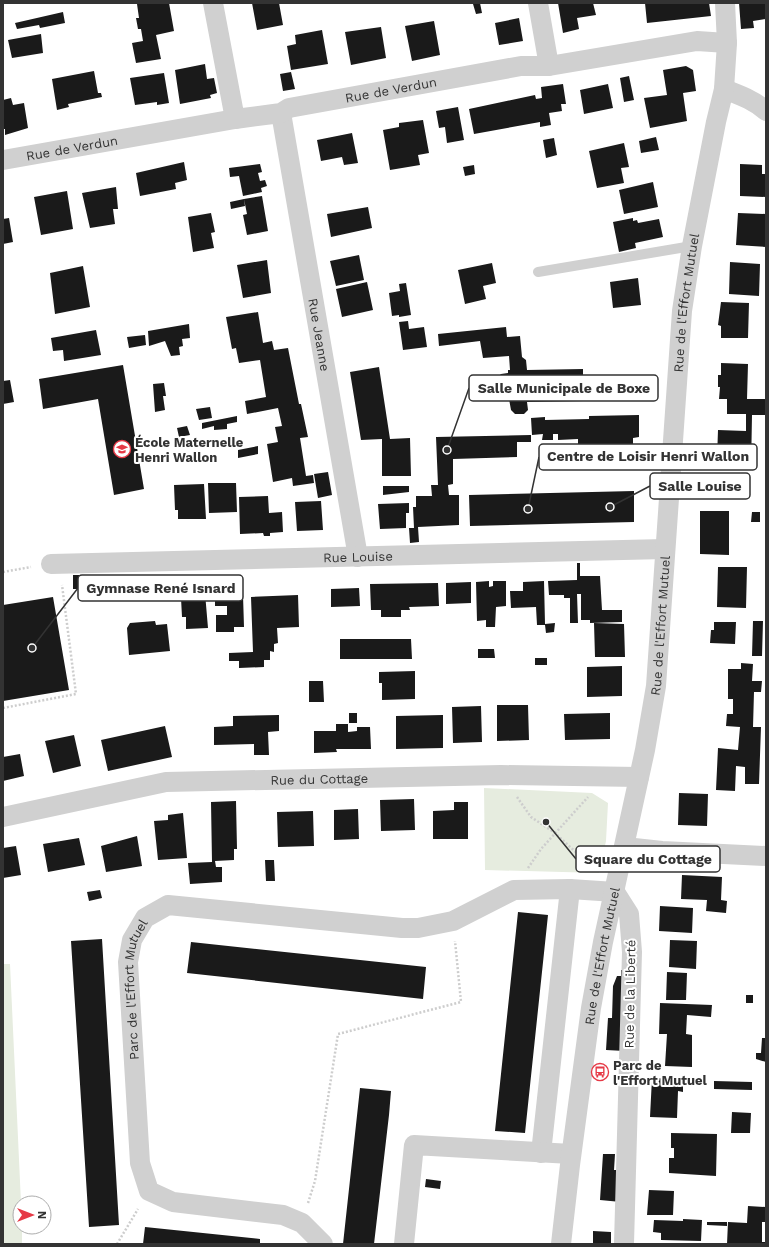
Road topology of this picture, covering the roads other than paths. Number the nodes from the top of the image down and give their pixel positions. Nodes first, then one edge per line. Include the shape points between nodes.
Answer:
1 (213, 3) edge
2 (538, 3) edge
3 (725, 3) edge
4 (727, 43) junction
5 (549, 66) junction
6 (724, 89) junction
7 (766, 111) edge
8 (281, 113) junction
9 (235, 119) junction
10 (3, 160) edge
11 (692, 246) junction
12 (538, 272) dead end
13 (665, 549) junction
14 (358, 557) junction
15 (55, 563) road end
16 (639, 777) junction
17 (3, 817) edge
18 (625, 847) junction
19 (766, 856) edge
20 (570, 889) junction
21 (615, 890) junction
22 (541, 1153) junction
23 (571, 1154) junction
24 (323, 1244) edge
25 (404, 1244) edge
26 (561, 1244) edge
27 (624, 1244) edge

1 - 9 street
2 - 5 street
3 - 4 street, Rue de l'Effort Mutuel
4 - 5 street, Rue de Verdun via 698,41
4 - 6 street, Rue de l'Effort Mutuel
5 - 8 street, Rue de Verdun via 521,66 289,108
6 - 7 street via 742,96
6 - 11 street, Rue de l'Effort Mutuel
8 - 9 street, Rue de Verdun
8 - 14 street, Rue Jeanne
9 - 10 street, Rue de Verdun
11 - 12 lane
11 - 13 street, Rue de l'Effort Mutuel via 682,311
13 - 14 street, Rue Louise
13 - 16 street, Rue de l'Effort Mutuel via 664,597 656,686
14 - 15 street, Rue Louise
16 - 17 street, Rue du Cottage via 501,775 166,782
16 - 18 street, Rue de l'Effort Mutuel
18 - 19 street
18 - 21 street, Rue de l'Effort Mutuel
20 - 21 street, Parc de l'Effort Mutuel
20 - 22 street
20 - 24 street, Parc de l'Effort Mutuel via 514,890 453,921 418,928 168,905 145,918 132,940 128,962 140,1163 149,1191 173,1202 283,1215 302,1223
21 - 23 street, Rue de l'Effort Mutuel via 591,1008
21 - 27 street, Rue de la Liberté via 629,914 632,952
22 - 23 street
22 - 25 street via 414,1145
23 - 26 street, Rue de l'Effort Mutuel

